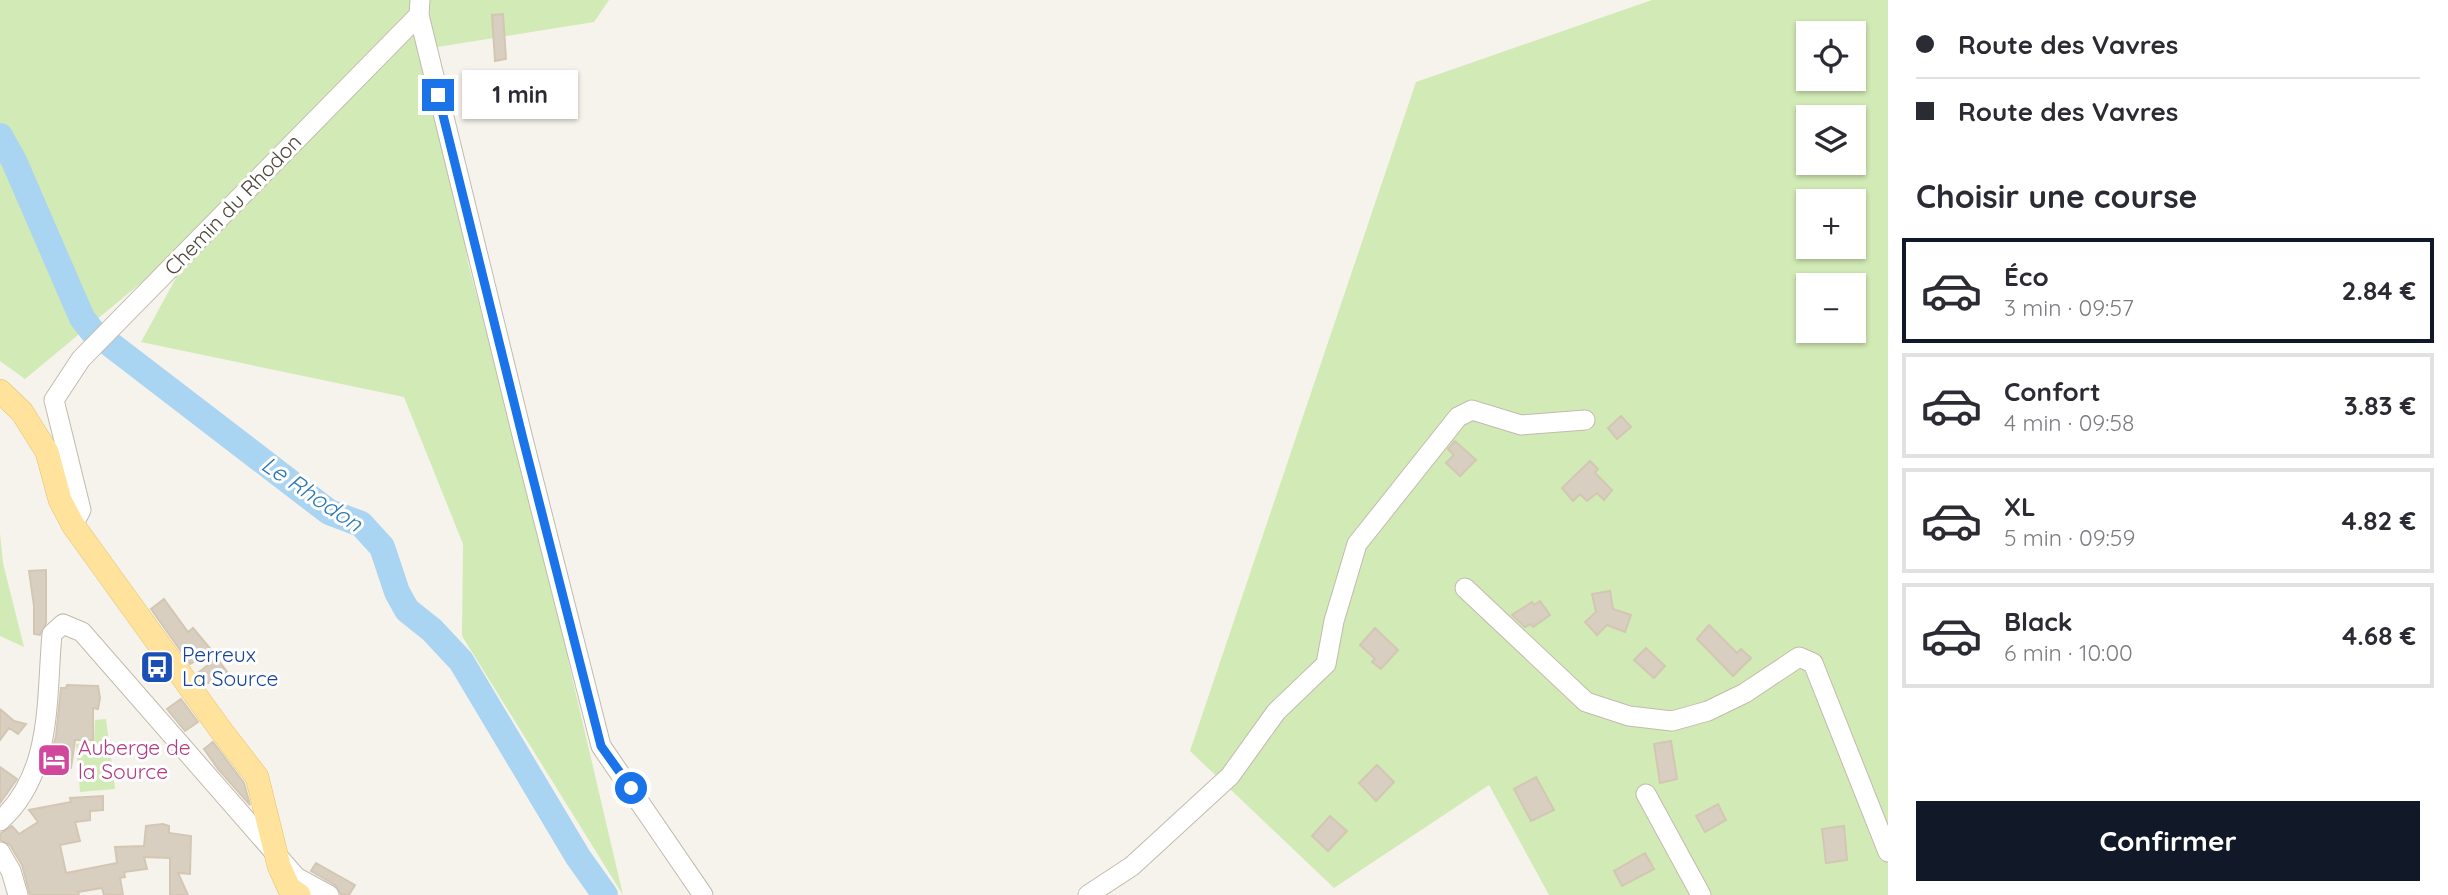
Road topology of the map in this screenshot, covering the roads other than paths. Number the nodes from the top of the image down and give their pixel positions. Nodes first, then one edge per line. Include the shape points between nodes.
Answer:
1 (420, 8) edge
2 (0, 391) edge
3 (1585, 420) dead end
4 (74, 525) junction
5 (1465, 588) dead end
6 (1646, 794) dead end
7 (0, 821) edge
8 (0, 852) edge
9 (1888, 852) edge
10 (276, 854) junction
11 (18, 895) edge
12 (299, 895) edge
13 (329, 895) edge
14 (704, 895) edge
15 (1088, 895) edge
16 (1701, 895) edge

1 - 4 street, Chemin du Rhodon via 81,359 54,400 81,510
1 - 14 street via 601,746
2 - 4 main road via 22,412 47,452 60,500
3 - 15 street via 1521,425 1472,410 1458,417 1357,544 1326,664 1276,712 1230,776 1132,866
4 - 10 main road via 257,777
5 - 9 street via 1586,702 1629,716 1672,721 1709,711 1799,657 1813,663
6 - 16 street
7 - 10 street via 25,793 34,774 45,722 52,634 63,624 82,632
8 - 11 street
10 - 12 main road via 289,888
10 - 13 street via 296,877

